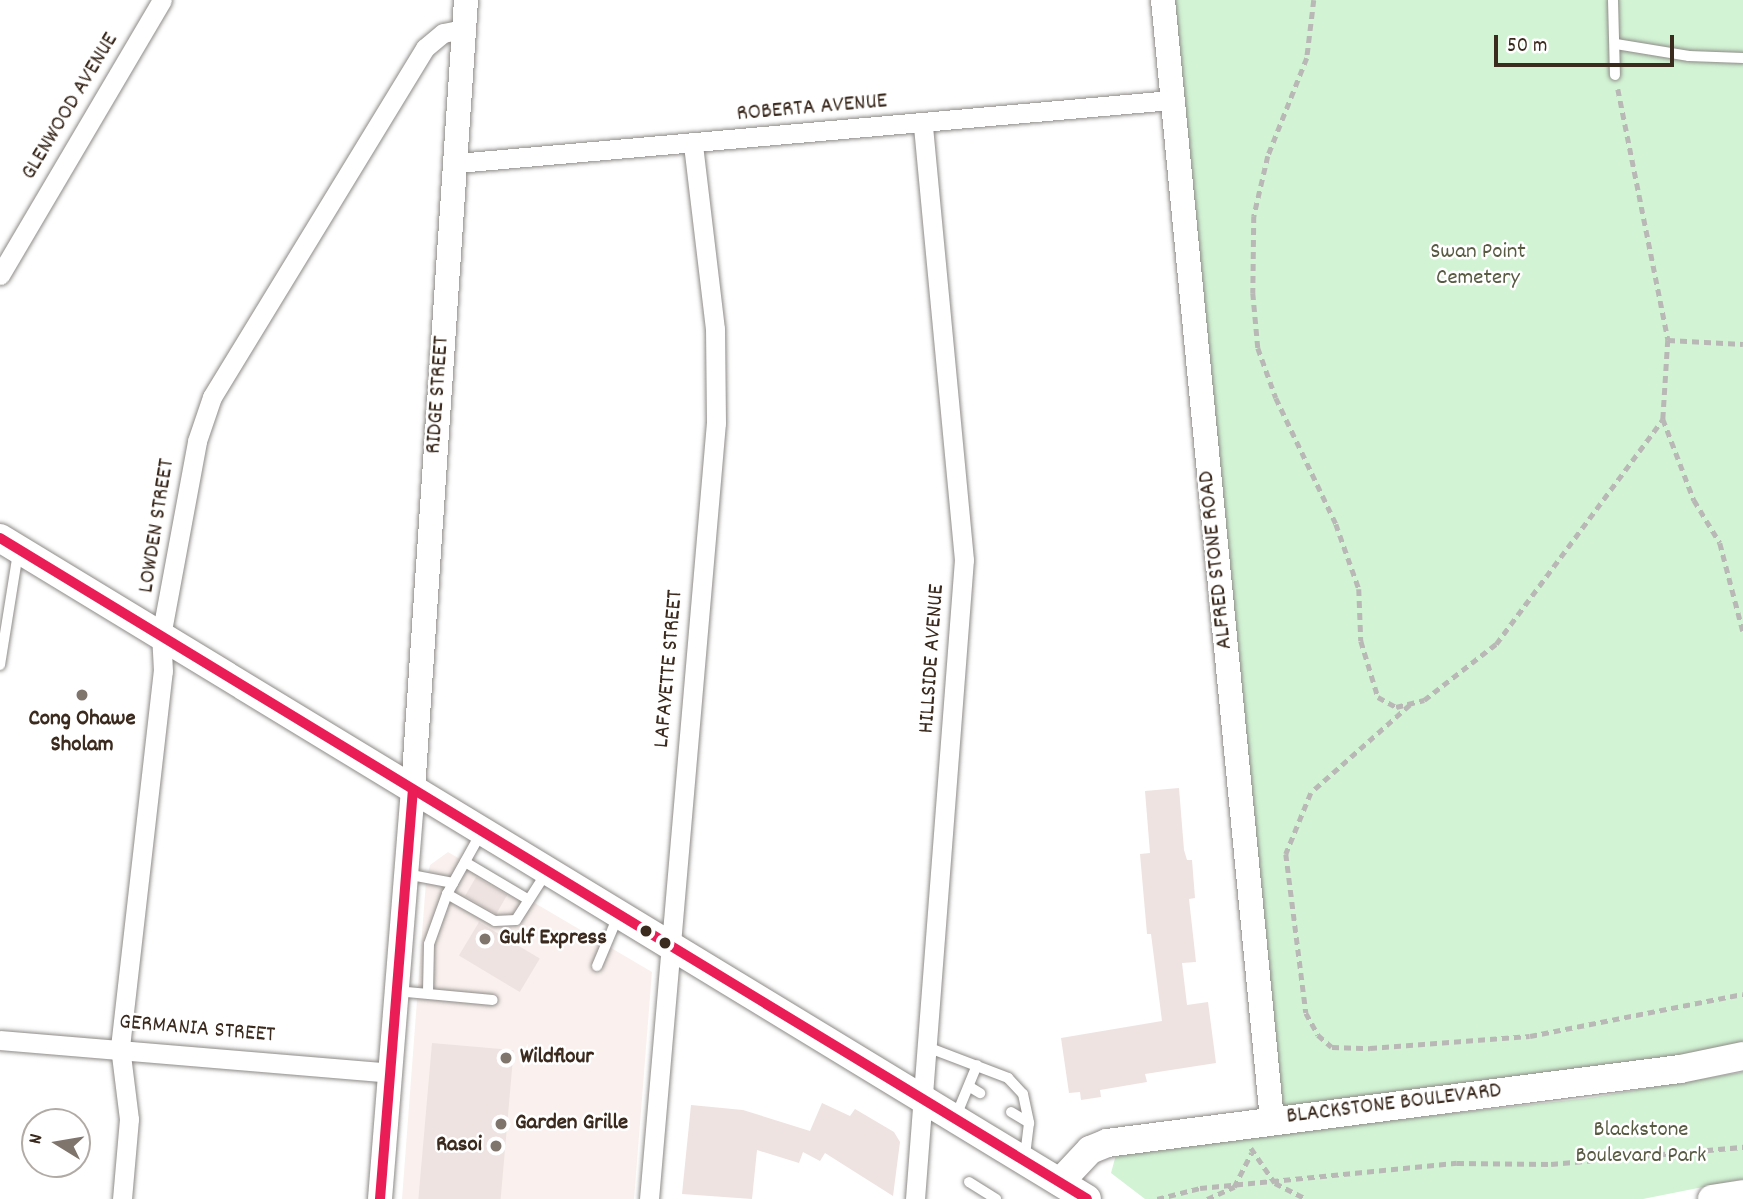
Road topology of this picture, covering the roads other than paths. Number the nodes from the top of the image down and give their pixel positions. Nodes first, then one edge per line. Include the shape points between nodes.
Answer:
1 (162, 0) edge
2 (466, 0) edge
3 (1163, 0) edge
4 (1613, 0) edge
5 (464, 29) junction
6 (1616, 44) junction
7 (1743, 58) edge
8 (1615, 75) road end
9 (1172, 100) junction
10 (923, 123) junction
11 (693, 144) junction
12 (457, 163) junction
13 (0, 275) edge
14 (9, 543) edge
15 (4, 607) edge
16 (161, 636) junction
17 (0, 665) edge
18 (413, 790) junction
19 (482, 833) junction
20 (465, 862) junction
21 (546, 872) junction
22 (405, 874) junction
23 (453, 883) junction
24 (447, 894) junction
25 (529, 900) junction
26 (618, 916) junction
27 (672, 947) junction
28 (597, 966) dead end
29 (396, 991) junction
30 (428, 992) junction
31 (493, 1000) dead end
32 (0, 1040) edge
33 (120, 1047) junction
34 (926, 1047) junction
35 (1743, 1056) edge
36 (977, 1065) junction
37 (390, 1073) junction
38 (970, 1087) junction
39 (980, 1093) dead end
40 (923, 1097) junction
41 (1011, 1112) dead end
42 (956, 1117) junction
43 (1272, 1119) junction
44 (1029, 1123) junction
45 (1025, 1160) junction
46 (968, 1182) dead end
47 (1060, 1182) junction
48 (1743, 1194) edge
49 (122, 1199) edge
50 (380, 1199) edge
51 (649, 1199) edge
52 (915, 1199) edge
53 (996, 1199) edge
54 (1087, 1199) edge
55 (1712, 1199) edge

1 - 13 street, GLENWOOD AVENUE
2 - 5 street, RIDGE STREET
3 - 9 street, ALFRED STONE ROAD
4 - 6 lane
5 - 12 street, RIDGE STREET
5 - 16 street, LOWDEN STREET via 443,33 425,48 212,397 197,441
6 - 7 lane via 1689,56
6 - 8 lane
9 - 10 street, ROBERTA AVENUE
9 - 43 street, ALFRED STONE ROAD
10 - 11 street, ROBERTA AVENUE
10 - 34 street, HILLSIDE AVENUE via 964,560
11 - 12 street, ROBERTA AVENUE
11 - 27 street, LAFAYETTE STREET via 715,329 716,423
12 - 18 street, RIDGE STREET
14 - 15 lane
14 - 16 main road
15 - 17 lane
16 - 18 main road
16 - 33 street, LOWDEN STREET via 163,671
18 - 19 main road
18 - 22 street, RIDGE STREET
19 - 20 lane
19 - 21 main road
20 - 23 lane
20 - 25 lane
21 - 25 lane
21 - 26 main road
22 - 23 lane
22 - 29 street, RIDGE STREET
23 - 24 lane
24 - 25 lane via 495,921 516,920
24 - 30 lane via 429,944
26 - 27 main road
26 - 28 lane
27 - 40 main road
27 - 51 street, LAFAYETTE STREET
29 - 30 lane
29 - 37 street, RIDGE STREET
30 - 31 lane
32 - 33 street, GERMANIA STREET
33 - 37 street, GERMANIA STREET
33 - 49 street, LOWDEN STREET via 129,1119
34 - 36 lane
34 - 40 street, HILLSIDE AVENUE
35 - 43 main road, BLACKSTONE BOULEVARD via 1680,1069
36 - 38 lane
36 - 44 lane via 1008,1078 1023,1094
37 - 50 street, RIDGE STREET
38 - 39 lane
38 - 42 lane
40 - 42 main road
40 - 52 street, HILLSIDE AVENUE
41 - 44 lane
42 - 45 main road
43 - 47 main road, BLACKSTONE BOULEVARD via 1107,1143 1090,1150
44 - 45 lane
45 - 47 main road
46 - 53 lane
47 - 54 main road
48 - 55 main road

